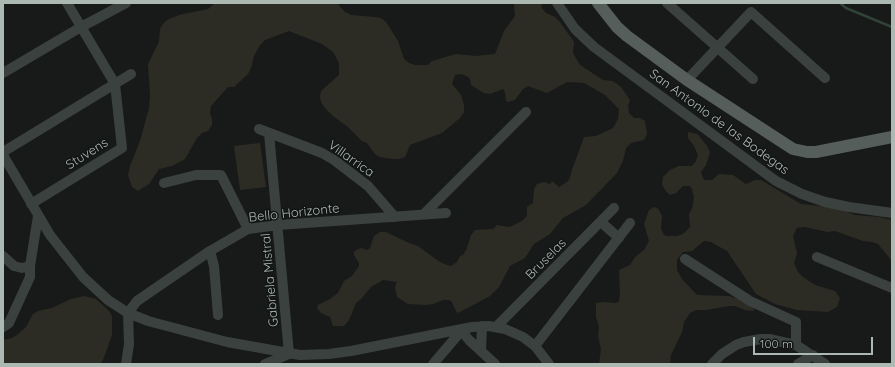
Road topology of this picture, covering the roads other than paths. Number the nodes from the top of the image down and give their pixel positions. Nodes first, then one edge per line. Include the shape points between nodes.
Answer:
1 (67, 3) edge
2 (126, 3) edge
3 (557, 3) edge
4 (598, 3) edge
5 (667, 3) edge
6 (81, 27) junction
7 (717, 48) junction
8 (3, 73) edge
9 (131, 74) dead end
10 (825, 78) dead end
11 (754, 79) dead end
12 (687, 80) junction
13 (115, 84) junction
14 (526, 112) dead end
15 (259, 129) dead end
16 (269, 133) junction
17 (892, 137) edge
18 (3, 152) edge
19 (3, 155) edge
20 (164, 183) dead end
21 (32, 204) junction
22 (614, 208) dead end
23 (446, 213) dead end
24 (892, 213) edge
25 (424, 214) junction
26 (38, 216) junction
27 (395, 217) junction
28 (601, 222) junction
29 (630, 223) dead end
30 (278, 225) junction
31 (248, 229) junction
32 (619, 238) junction
33 (210, 250) junction
34 (3, 256) edge
35 (817, 257) dead end
36 (685, 259) dead end
37 (30, 266) junction
38 (892, 288) edge
39 (128, 313) junction
40 (218, 314) dead end
41 (482, 326) junction
42 (3, 327) edge
43 (496, 327) junction
44 (463, 329) junction
45 (796, 345) junction
46 (535, 346) junction
47 (481, 351) junction
48 (289, 354) junction
49 (329, 354) junction
50 (813, 355) junction
51 (126, 364) edge
52 (264, 364) edge
53 (324, 364) edge
54 (433, 364) edge
55 (495, 364) edge
56 (550, 364) edge
57 (712, 364) edge
58 (798, 364) edge
59 (825, 364) edge

1 - 6 street
2 - 6 street
3 - 24 street, San Antonio de las Bodegas via 575,29 594,47 776,181 825,202
4 - 12 main road via 622,32
5 - 7 street
6 - 8 street
6 - 13 street
7 - 10 street via 751,12
7 - 11 street
7 - 12 street
9 - 13 street
12 - 17 main road via 787,146 800,151 816,152
13 - 18 street
13 - 21 street, Stuvens via 122,148
14 - 25 street
15 - 16 street, Villarrica
16 - 27 street, Villarrica via 334,160 368,186
16 - 30 street, Gabriela Mistral
19 - 21 street
20 - 31 street via 196,175 221,176
21 - 26 street
22 - 28 street, Bruselas
23 - 25 street, Bello Horizonte
25 - 27 street, Bello Horizonte
26 - 37 street
26 - 39 street via 90,285
27 - 30 street, Bello Horizonte
28 - 32 street
28 - 43 street, Bruselas
29 - 32 street
30 - 31 street, Bello Horizonte
30 - 48 street, Gabriela Mistral
31 - 33 street, Bello Horizonte
32 - 46 street
33 - 39 street, Bello Horizonte via 137,301
33 - 40 street
34 - 37 street via 14,266
35 - 38 street
36 - 45 street via 750,301 796,322
37 - 42 street via 30,277 9,323
39 - 48 street via 221,341
39 - 51 street via 129,344
41 - 43 street
41 - 44 street
41 - 47 street
43 - 46 street via 514,332
44 - 47 street via 469,340
44 - 49 street
44 - 54 street
45 - 50 street
45 - 57 street via 769,339 752,340 729,349
46 - 56 street
47 - 55 street
48 - 49 street
48 - 52 street
49 - 53 street
50 - 58 street
50 - 59 street

